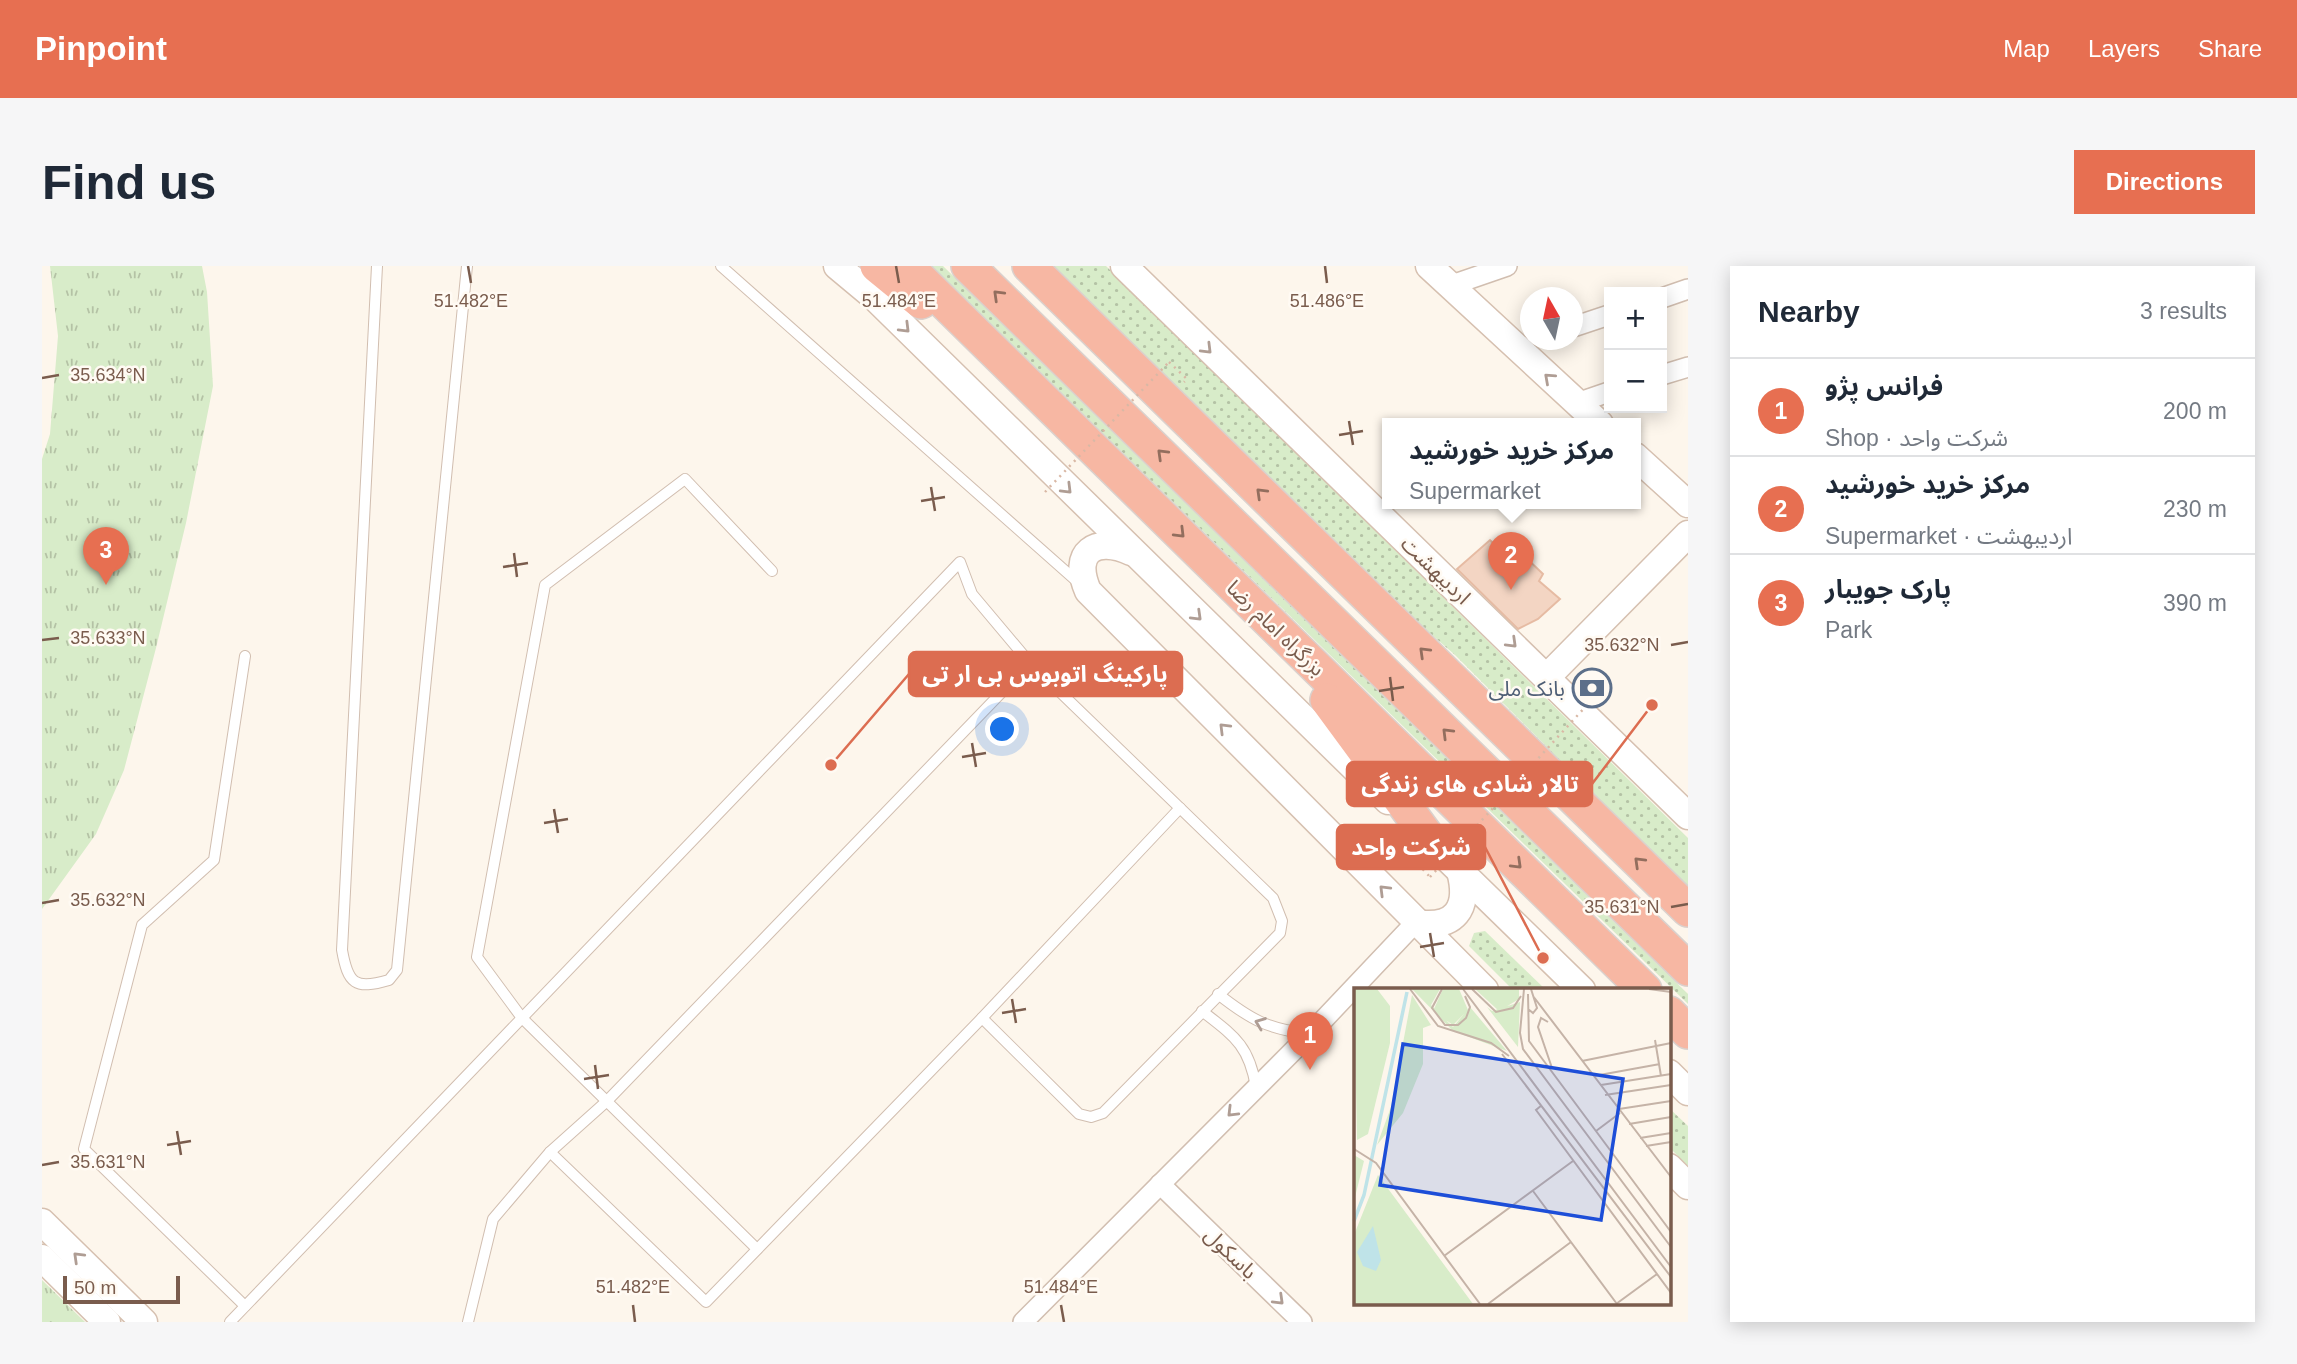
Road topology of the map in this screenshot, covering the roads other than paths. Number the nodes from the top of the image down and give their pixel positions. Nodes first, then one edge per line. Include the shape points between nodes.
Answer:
1 (377, 266) edge
2 (467, 266) edge
3 (721, 266) edge
4 (837, 266) edge
5 (877, 266) edge
6 (908, 266) edge
7 (968, 266) edge
8 (1029, 266) edge
9 (1124, 266) edge
10 (1152, 266) edge
11 (1429, 266) edge
12 (1507, 266) edge
13 (1449, 286) junction
14 (1688, 289) edge
15 (1667, 296) edge
16 (1604, 317) edge
17 (1178, 318) junction
18 (1583, 324) edge
19 (1097, 332) junction
20 (1520, 339) edge
21 (1531, 350) edge
22 (1688, 367) edge
23 (1667, 373) edge
24 (1604, 394) edge
25 (1577, 403) junction
26 (1593, 418) edge
27 (1079, 434) junction
28 (1641, 461) edge
29 (1685, 498) edge
30 (1688, 534) edge
31 (1131, 552) junction
32 (772, 571) dead end
33 (1300, 589) junction
34 (1088, 591) junction
35 (1267, 619) junction
36 (245, 656) dead end
37 (1030, 663) junction
38 (1547, 677) junction
39 (1180, 808) junction
40 (1688, 816) edge
41 (1422, 851) junction
42 (1571, 855) junction
43 (1460, 871) junction
44 (1688, 910) edge
45 (1415, 923) junction
46 (1688, 925) edge
47 (1688, 970) edge
48 (1484, 988) edge
49 (1581, 988) edge
50 (1643, 988) edge
51 (1218, 994) junction
52 (1202, 1011) junction
53 (1671, 1015) edge
54 (522, 1018) junction
55 (982, 1018) junction
56 (1688, 1032) edge
57 (1310, 1034) junction
58 (1671, 1075) edge
59 (1256, 1087) junction
60 (1688, 1092) edge
61 (607, 1101) junction
62 (550, 1153) junction
63 (1671, 1169) edge
64 (1160, 1184) junction
65 (1688, 1186) edge
66 (42, 1222) edge
67 (757, 1249) junction
68 (42, 1258) edge
69 (245, 1306) junction
70 (107, 1322) edge
71 (144, 1322) edge
72 (230, 1322) edge
73 (468, 1322) edge
74 (1023, 1322) edge
75 (1302, 1322) edge

1 - 2 lane via 342,950 346,974 366,986 389,980 397,970
3 - 34 lane
4 -> 31 main road via 873,296
5 - 27 highway
6 - 27 highway, بزرگراه امام رضا
33 -> 7 highway
8 - 19 highway
9 - 17 main road, اردیبهشت
10 - 17 main road
11 - 13 main road
12 - 13 street
13 - 20 main road
14 - 15 street
16 - 18 street
17 -> 38 main road, اردیبهشت
19 - 33 highway
44 -> 19 highway
25 -> 21 main road
22 - 23 street
24 - 25 street
25 - 26 main road
27 -> 35 highway, بزرگراه امام رضا
28 - 29 main road
30 - 38 main road
31 - 34 main road via 1107,543 1095,547 1082,565
31 -> 41 main road
32 - 54 lane via 685,479 545,585 477,957
42 -> 33 highway
45 -> 34 main road
35 - 41 highway
35 -> 50 highway, بزرگراه امام رضا
36 - 69 lane via 214,860 142,925 84,1149
37 - 39 lane
37 - 54 lane via 972,594 960,562
37 - 61 lane
38 - 40 main road, اردیبهشت
39 - 51 lane via 1273,898 1282,921 1280,933
39 - 55 lane
41 - 43 main road
42 - 46 highway
42 - 47 highway
43 - 45 main road via 1465,888 1458,911 1435,926
43 - 49 main road
45 - 48 main road
45 - 57 street
51 - 52 lane
57 -> 51 lane via 1251,1021
52 - 55 lane via 1103,1113 1091,1117 1079,1114
52 - 59 lane via 1244,1046
53 - 56 highway
54 - 61 lane
54 - 69 lane
55 - 67 lane
57 - 59 street
58 - 60 main road
59 -> 64 street
61 - 62 lane
61 - 67 lane
62 - 67 lane via 706,1302
62 - 73 lane via 493,1219
63 - 65 main road
64 - 74 street
64 -> 75 street, باسکول
71 -> 66 main road
68 - 70 main road
69 - 72 lane

